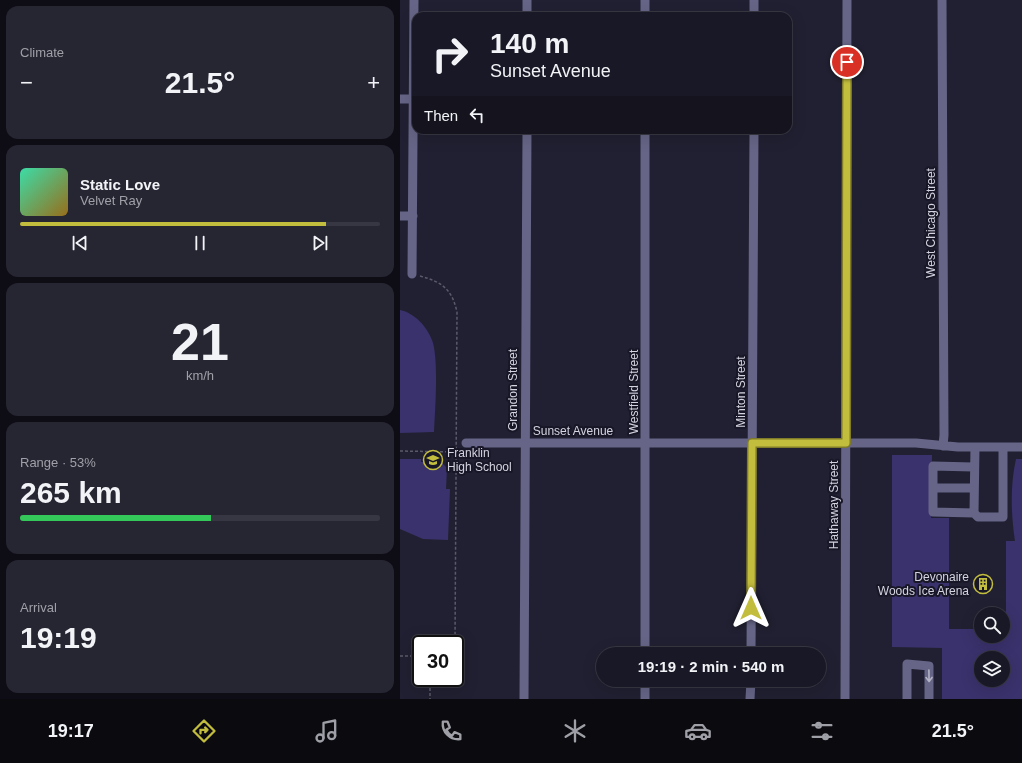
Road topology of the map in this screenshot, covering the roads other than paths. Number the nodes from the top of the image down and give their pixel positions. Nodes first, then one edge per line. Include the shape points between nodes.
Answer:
1 (414, 0) edge
2 (527, 0) edge
3 (645, 0) edge
4 (754, 0) edge
5 (847, 0) edge
6 (942, 0) edge
7 (414, 12) edge
8 (527, 12) edge
9 (645, 12) edge
10 (754, 12) edge
11 (400, 99) edge
12 (412, 99) edge
13 (413, 134) edge
14 (526, 134) edge
15 (645, 134) edge
16 (754, 134) edge
17 (400, 216) edge
18 (413, 216) junction
19 (416, 273) road end
20 (466, 443) dead end
21 (525, 443) junction
22 (646, 443) junction
23 (752, 443) junction
24 (846, 443) junction
25 (943, 446) junction
26 (975, 447) junction
27 (1003, 447) junction
28 (1022, 448) edge
29 (974, 467) junction
30 (933, 488) junction
31 (974, 488) junction
32 (974, 513) junction
33 (645, 647) edge
34 (751, 647) edge
35 (645, 687) edge
36 (750, 687) edge
37 (524, 699) edge
38 (645, 699) edge
39 (750, 699) edge
40 (845, 699) edge
41 (907, 699) edge
42 (929, 699) edge

1 - 7 street
2 - 8 street
3 - 9 street
4 - 10 street
5 - 24 street, Hathaway Street
6 - 25 street, West Chicago Street
11 - 12 street
13 - 18 street
14 - 21 street, Grandon Street
15 - 22 street, Westfield Street
16 - 23 street, Minton Street
17 - 18 street
18 - 19 street
20 - 21 street, Sunset Avenue
21 - 22 street, Sunset Avenue
21 - 37 street, Grandon Street
22 - 23 street, Sunset Avenue
22 - 33 street, Westfield Street
23 - 24 street, Sunset Avenue
23 - 34 street, Minton Street
24 - 25 street, Sunset Avenue via 916,443
24 - 40 street, Hathaway Street
25 - 26 street, Sunset Avenue
26 - 27 street, Sunset Avenue
26 - 29 street
27 - 28 street, Sunset Avenue
27 - 32 street via 1003,517 978,517
29 - 30 street via 933,466
29 - 31 street
30 - 31 street
30 - 32 street via 933,512
31 - 32 street
35 - 38 street
36 - 39 street
41 -> 42 street via 907,664 929,666

